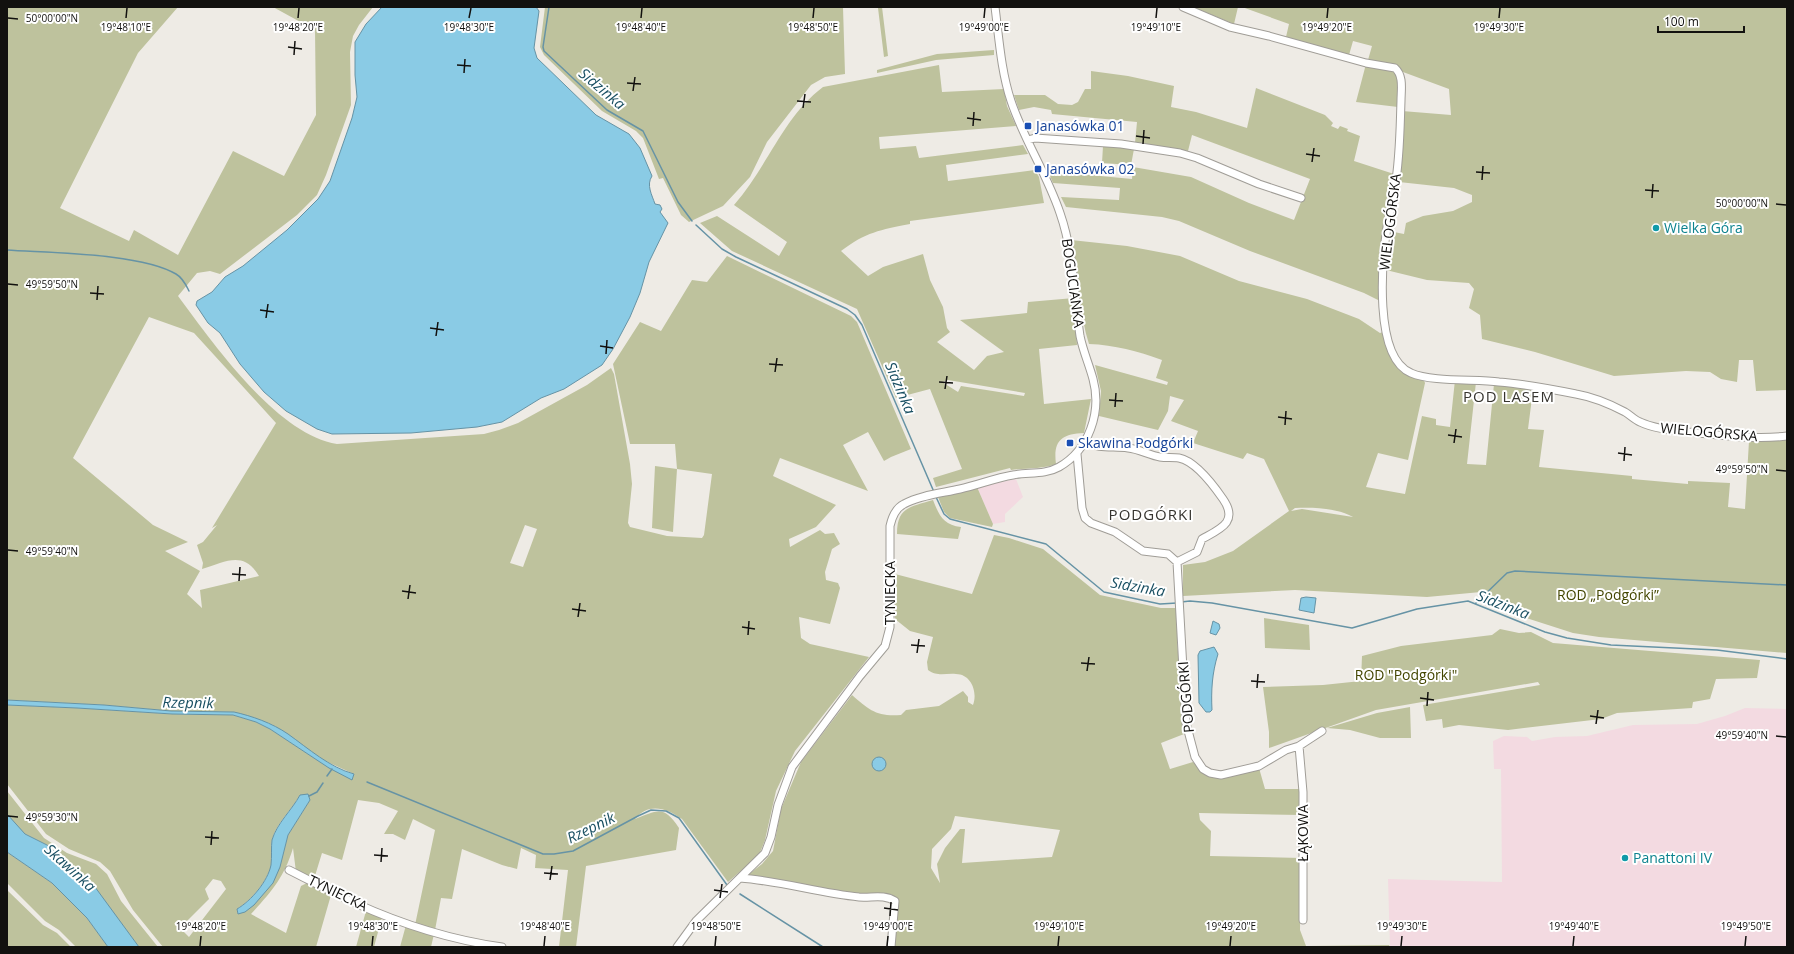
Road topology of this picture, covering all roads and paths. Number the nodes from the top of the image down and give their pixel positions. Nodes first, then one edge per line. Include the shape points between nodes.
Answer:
1 (995, 7) edge
2 (1183, 7) edge
3 (1028, 140) junction
4 (1301, 198) dead end
5 (1092, 425) joint
6 (1787, 436) edge
7 (1086, 442) junction
8 (1077, 454) junction
9 (1177, 562) junction
10 (1322, 731) dead end
11 (1299, 746) junction
12 (289, 870) dead end
13 (740, 878) junction
14 (1302, 920) dead end
15 (502, 947) edge
16 (677, 947) edge
17 (891, 947) edge

1 - 3 street, BOGUCIANKA via 1008,90
2 - 6 street, WIELOGÓRSKA via 1230,27 1366,63 1395,68 1398,71 1401,85 1400,135 1384,250 1384,324 1387,342 1403,368 1412,374 1427,377 1499,382 1578,394 1595,399 1640,422 1660,428 1735,437
3 - 4 street via 1035,138 1121,144 1180,153
3 - 5 street, BOGUCIANKA via 1054,196 1072,258 1080,335 1095,392
5 - 7 street, TYNIECKA
7 - 8 street, TYNIECKA
7 - 9 street via 1094,446 1129,448 1160,457 1180,458 1190,462 1215,488 1228,506 1229,518 1223,528 1202,539 1197,552
8 - 9 street via 1085,518 1115,532 1143,551 1168,554
8 - 13 street, TYNIECKA via 1051,471 1013,475 941,493 904,504 896,511 892,520 890,540 890,627 885,646 792,767 765,853
9 - 11 street, PODGÓRKI via 1186,723 1195,757 1203,769 1221,775 1259,766 1286,750
10 - 11 street, PODGÓRKI
11 - 14 street, ŁĄKOWA via 1303,792
12 - 15 street, TYNIECKA via 355,904 413,926 453,938
13 - 16 street, TYNIECKA via 696,921
13 - 17 street via 766,880 860,897 888,896 895,901

